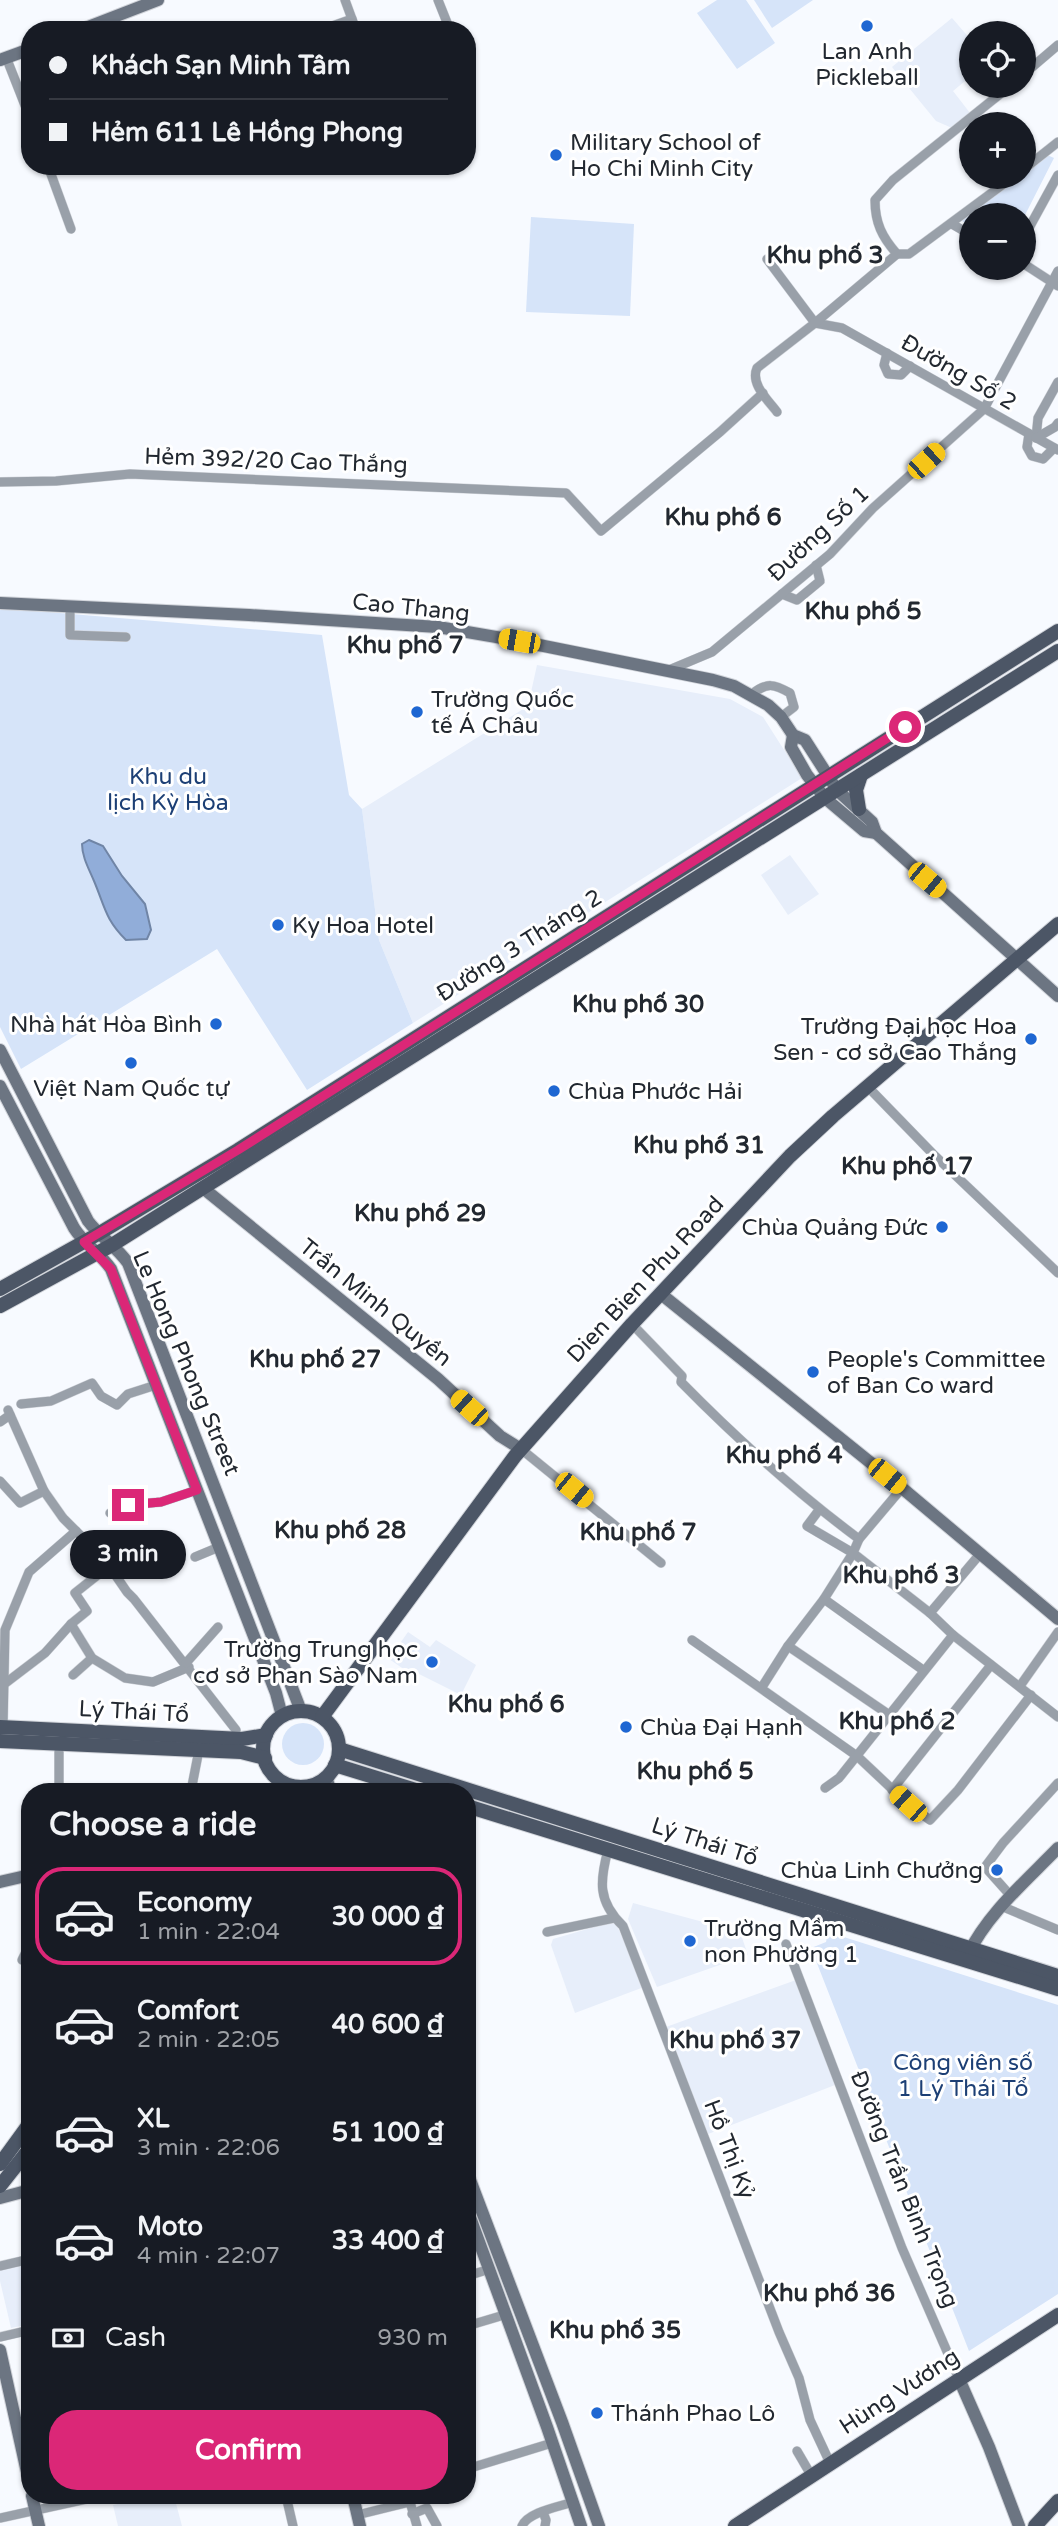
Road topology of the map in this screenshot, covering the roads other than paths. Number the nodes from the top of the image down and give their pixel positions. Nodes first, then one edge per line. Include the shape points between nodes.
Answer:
1 (158, 0) edge
2 (345, 0) edge
3 (438, 0) edge
4 (352, 19) joint
5 (103, 21) edge
6 (346, 21) edge
7 (446, 21) edge
8 (1058, 45) edge
9 (21, 51) edge
10 (3, 58) edge
11 (1036, 64) edge
12 (21, 98) edge
13 (995, 98) edge
14 (1058, 142) edge
15 (1036, 159) edge
16 (51, 175) edge
17 (1058, 175) edge
18 (997, 189) edge
19 (1036, 215) edge
20 (952, 224) junction
21 (959, 228) edge
22 (71, 229) dead end
23 (897, 254) junction
24 (766, 258) dead end
25 (1058, 271) edge
26 (1036, 272) edge
27 (1055, 284) edge
28 (834, 307) junction
29 (816, 323) junction
30 (842, 328) junction
31 (887, 354) junction
32 (910, 366) junction
33 (1058, 382) edge
34 (763, 393) junction
35 (985, 409) junction
36 (777, 412) dead end
37 (1058, 423) edge
38 (1033, 436) junction
39 (1056, 449) edge
40 (0, 482) edge
41 (816, 565) junction
42 (782, 594) junction
43 (0, 603) edge
44 (70, 607) junction
45 (1058, 631) edge
46 (126, 637) dead end
47 (1058, 651) edge
48 (668, 670) junction
49 (752, 694) junction
50 (781, 717) junction
51 (793, 735) junction
52 (861, 775) junction
53 (828, 776) junction
54 (814, 784) junction
55 (831, 794) junction
56 (859, 809) junction
57 (876, 833) junction
58 (1058, 924) edge
59 (1017, 959) junction
60 (1058, 996) edge
61 (0, 1050) edge
62 (0, 1086) edge
63 (867, 1087) junction
64 (203, 1188) junction
65 (98, 1234) junction
66 (84, 1242) junction
67 (112, 1245) junction
68 (97, 1254) junction
69 (1058, 1273) edge
70 (0, 1289) edge
71 (661, 1294) junction
72 (0, 1306) edge
73 (632, 1324) junction
74 (156, 1385) junction
75 (21, 1404) dead end
76 (0, 1422) edge
77 (521, 1449) junction
78 (0, 1481) edge
79 (902, 1488) junction
80 (197, 1490) junction
81 (44, 1491) junction
82 (819, 1510) junction
83 (110, 1513) dead end
84 (76, 1531) junction
85 (859, 1539) junction
86 (158, 1546) dead end
87 (219, 1547) junction
88 (853, 1553) junction
89 (980, 1554) junction
90 (195, 1557) dead end
91 (107, 1563) junction
92 (661, 1563) dead end
93 (824, 1599) junction
94 (930, 1613) junction
95 (1058, 1619) edge
96 (71, 1624) junction
97 (218, 1627) dead end
98 (1058, 1632) edge
99 (953, 1635) junction
100 (692, 1640) dead end
101 (788, 1646) junction
102 (93, 1658) junction
103 (187, 1665) junction
104 (991, 1665) junction
105 (923, 1670) junction
106 (73, 1675) dead end
107 (4, 1685) junction
108 (1020, 1686) junction
109 (762, 1687) junction
110 (1031, 1695) junction
111 (300, 1711) junction
112 (888, 1714) junction
113 (282, 1716) junction
114 (323, 1717) junction
115 (1058, 1717) edge
116 (1, 1732) edge
117 (266, 1735) junction
118 (236, 1738) junction
119 (59, 1744) junction
120 (339, 1749) junction
121 (200, 1750) junction
122 (857, 1756) junction
123 (265, 1758) junction
124 (331, 1771) junction
125 (59, 1783) edge
126 (193, 1783) edge
127 (278, 1783) edge
128 (316, 1783) edge
129 (331, 1783) edge
130 (383, 1783) edge
131 (438, 1783) edge
132 (1058, 1783) edge
133 (825, 1788) dead end
134 (892, 1790) junction
135 (476, 1796) edge
136 (476, 1808) edge
137 (610, 1842) junction
138 (1058, 1848) edge
139 (21, 1880) edge
140 (0, 1882) edge
141 (1010, 1895) junction
142 (1001, 1906) junction
143 (614, 1918) junction
144 (1058, 1930) edge
145 (547, 1932) dead end
146 (786, 1944) dead end
147 (973, 1955) junction
148 (1058, 1976) edge
149 (1058, 1989) edge
150 (21, 2135) edge
151 (21, 2160) edge
152 (0, 2164) edge
153 (0, 2186) edge
154 (21, 2192) edge
155 (476, 2196) edge
156 (0, 2198) edge
157 (476, 2232) edge
158 (21, 2261) edge
159 (0, 2266) edge
160 (490, 2269) junction
161 (476, 2273) edge
162 (504, 2315) junction
163 (1058, 2315) edge
164 (476, 2323) edge
165 (21, 2332) edge
166 (0, 2337) edge
167 (1, 2358) edge
168 (960, 2379) junction
169 (552, 2443) junction
170 (21, 2446) edge
171 (797, 2451) dead end
172 (830, 2463) junction
173 (476, 2466) edge
174 (811, 2475) junction
175 (1058, 2501) edge
176 (573, 2502) junction
177 (34, 2504) edge
178 (63, 2504) edge
179 (288, 2504) edge
180 (399, 2504) edge
181 (412, 2504) edge
182 (35, 2510) junction
183 (543, 2512) junction
184 (412, 2514) junction
185 (0, 2518) edge
186 (359, 2520) edge
187 (39, 2526) edge
188 (293, 2526) edge
189 (416, 2526) edge
190 (437, 2526) edge
191 (522, 2526) edge
192 (545, 2526) edge
193 (581, 2526) edge
194 (598, 2526) edge
195 (735, 2526) edge
196 (1019, 2526) edge
197 (1035, 2526) edge

1 - 5 street
2 - 4 street
3 - 7 street
4 - 6 street
8 - 11 street
9 - 10 street
10 - 12 street
13 - 23 street via 893,180 875,200 883,237
14 - 15 street
16 - 22 street
17 - 19 street
18 - 20 street
20 - 21 street
20 - 23 street via 909,254
23 - 28 street
24 - 29 street
25 - 27 street
26 - 27 street
27 - 35 street
28 - 29 street
28 - 30 street
29 - 30 street, Đường Số 2
29 - 34 street via 757,368 754,375
30 - 31 street, Đường Số 2
31 - 32 street, Đường Số 2
31 - 32 street via 884,365 888,374 901,375
32 - 35 street, Đường Số 2
33 - 38 street
34 - 36 street
34 - 40 street, Hẻm 392/20 Cao Thắng via 601,531 566,493 130,474
35 - 38 street, Đường Số 2
35 - 41 street, Đường Số 1
37 - 38 street
38 - 39 street, Đường Số 2
38 - 39 street via 1027,447 1032,456 1043,459
41 - 42 street, Đường Số 1
41 - 42 street via 820,581 797,600
42 - 48 street, Đường Số 1 via 712,652
43 - 44 street, Cao Thang
44 - 46 street via 70,635
44 - 48 street, Cao Thang via 438,627
45 - 53 main road, Đường 3 Tháng 2
47 - 52 main road, Đường 3 Tháng 2
48 - 49 street, Cao Thang
49 - 50 street, Cao Thang
49 - 50 street via 762,686 778,686 790,693 794,707
50 - 51 street, Cao Thang
51 - 53 street, Cao Thang via 805,740
51 - 54 street, Cao Thang via 791,747
52 - 55 main road, Đường 3 Tháng 2
52 - 56 main road via 856,790
53 - 54 main road, Đường 3 Tháng 2
53 - 55 street, Cao Thang
54 - 55 street, Cao Thang
54 - 65 main road, Đường 3 Tháng 2
55 - 56 street, Cao Thang
55 - 57 street, Cao Thang via 864,831
55 - 64 main road, Đường 3 Tháng 2
56 - 57 street, Cao Thang
57 - 59 street, Cao Thang
58 - 59 main road, Dien Bien Phu Road
59 - 60 street, Cao Thang
59 - 63 main road, Dien Bien Phu Road
61 - 65 street, Le Hong Phong Street
62 - 66 street, Le Hong Phong Street
63 - 69 street
63 - 71 main road, Dien Bien Phu Road via 790,1156
64 - 67 main road, Đường 3 Tháng 2
64 - 77 street, Trần Minh Quyền
65 - 66 main road, Đường 3 Tháng 2
65 - 67 street, Le Hong Phong Street
66 - 68 street, Le Hong Phong Street
66 - 70 main road, Đường 3 Tháng 2
67 - 68 main road, Đường 3 Tháng 2
67 - 111 street, Le Hong Phong Street via 128,1263 137,1285
68 - 72 main road
68 - 74 street, Le Hong Phong Street via 111,1269
71 - 73 main road, Dien Bien Phu Road
71 - 79 street
73 - 77 main road, Dien Bien Phu Road
73 - 82 street via 713,1415
74 - 75 street via 128,1394 117,1405 92,1383 51,1401
74 - 80 street, Le Hong Phong Street
76 - 81 street via 9,1413
77 - 92 street
77 - 114 main road, Dien Bien Phu Road
78 - 81 street via 20,1503
79 - 85 street
79 - 89 street
80 - 83 street
80 - 87 street, Le Hong Phong Street
81 - 84 street
82 - 85 street
82 - 88 street via 807,1526
84 - 91 street
84 - 107 street via 29,1572 5,1630
85 - 88 street
86 - 91 street via 133,1552 129,1547
87 - 90 street
87 - 113 street, Le Hong Phong Street
88 - 93 street
88 - 94 street
89 - 94 street
89 - 95 street
91 - 96 street via 75,1593 87,1611
91 - 103 street
93 - 101 street
93 - 105 street
94 - 99 street
96 - 102 street
96 - 107 street via 45,1653
97 - 103 street
98 - 108 street
99 - 104 street
99 - 105 street
100 - 109 street
101 - 109 street
101 - 112 street
102 - 103 street via 125,1678 153,1682
102 - 106 street
103 - 118 street via 236,1730
104 - 108 street
104 - 134 street
105 - 112 street
107 - 116 street
108 - 110 street
109 - 122 street
110 - 115 street
110 - 134 street via 930,1819
111 - 113 main road
111 - 114 main road
112 - 122 street
113 - 117 main road
114 - 120 main road via 335,1731
116 - 118 main road, Lý Thái Tổ
116 - 119 main road, Lý Thái Tổ
117 - 118 main road, Lý Thái Tổ
117 - 123 main road
119 - 121 main road, Lý Thái Tổ
119 - 125 street
120 - 124 main road
120 - 131 main road, Lý Thái Tổ
121 - 123 main road, Lý Thái Tổ
121 - 126 street
122 - 133 street
122 - 134 street
123 - 127 main road
124 - 128 main road
124 - 129 street
124 - 130 main road
132 - 141 street via 985,1867
135 - 137 main road, Lý Thái Tổ
136 - 137 main road, Lý Thái Tổ
137 - 143 street, Hồ Thị Kỷ via 600,1885
137 - 147 main road, Lý Thái Tổ
138 - 141 street
139 - 140 street
141 - 142 street
142 - 144 street
142 - 147 street
143 - 145 street
143 - 172 street, Hồ Thị Kỷ via 623,1926
146 - 168 street, Đường Trần Bình Trọng via 902,2248
147 - 148 main road, Lý Thái Tổ
147 - 149 main road, Lý Thái Tổ
150 - 152 main road
151 - 153 main road
154 - 156 street
155 - 194 street
157 - 160 street
158 - 159 street
160 - 161 street
160 - 162 street
162 - 164 street
162 - 169 street
163 - 168 main road, Hùng Vương
165 - 166 street
167 - 170 street
168 - 172 main road, Hùng Vương
168 - 196 street, Đường Trần Bình Trọng
169 - 173 street
169 - 176 street
171 - 174 street
172 - 174 main road, Hùng Vương
174 - 195 main road, Hùng Vương
175 - 197 main road
176 - 183 street
176 - 193 street
177 - 182 street
178 - 182 street
179 - 188 street
180 - 186 street
181 - 184 street
182 - 185 street
182 - 187 street
183 - 191 street
183 - 192 street
184 - 189 street
184 - 190 street via 427,2508

